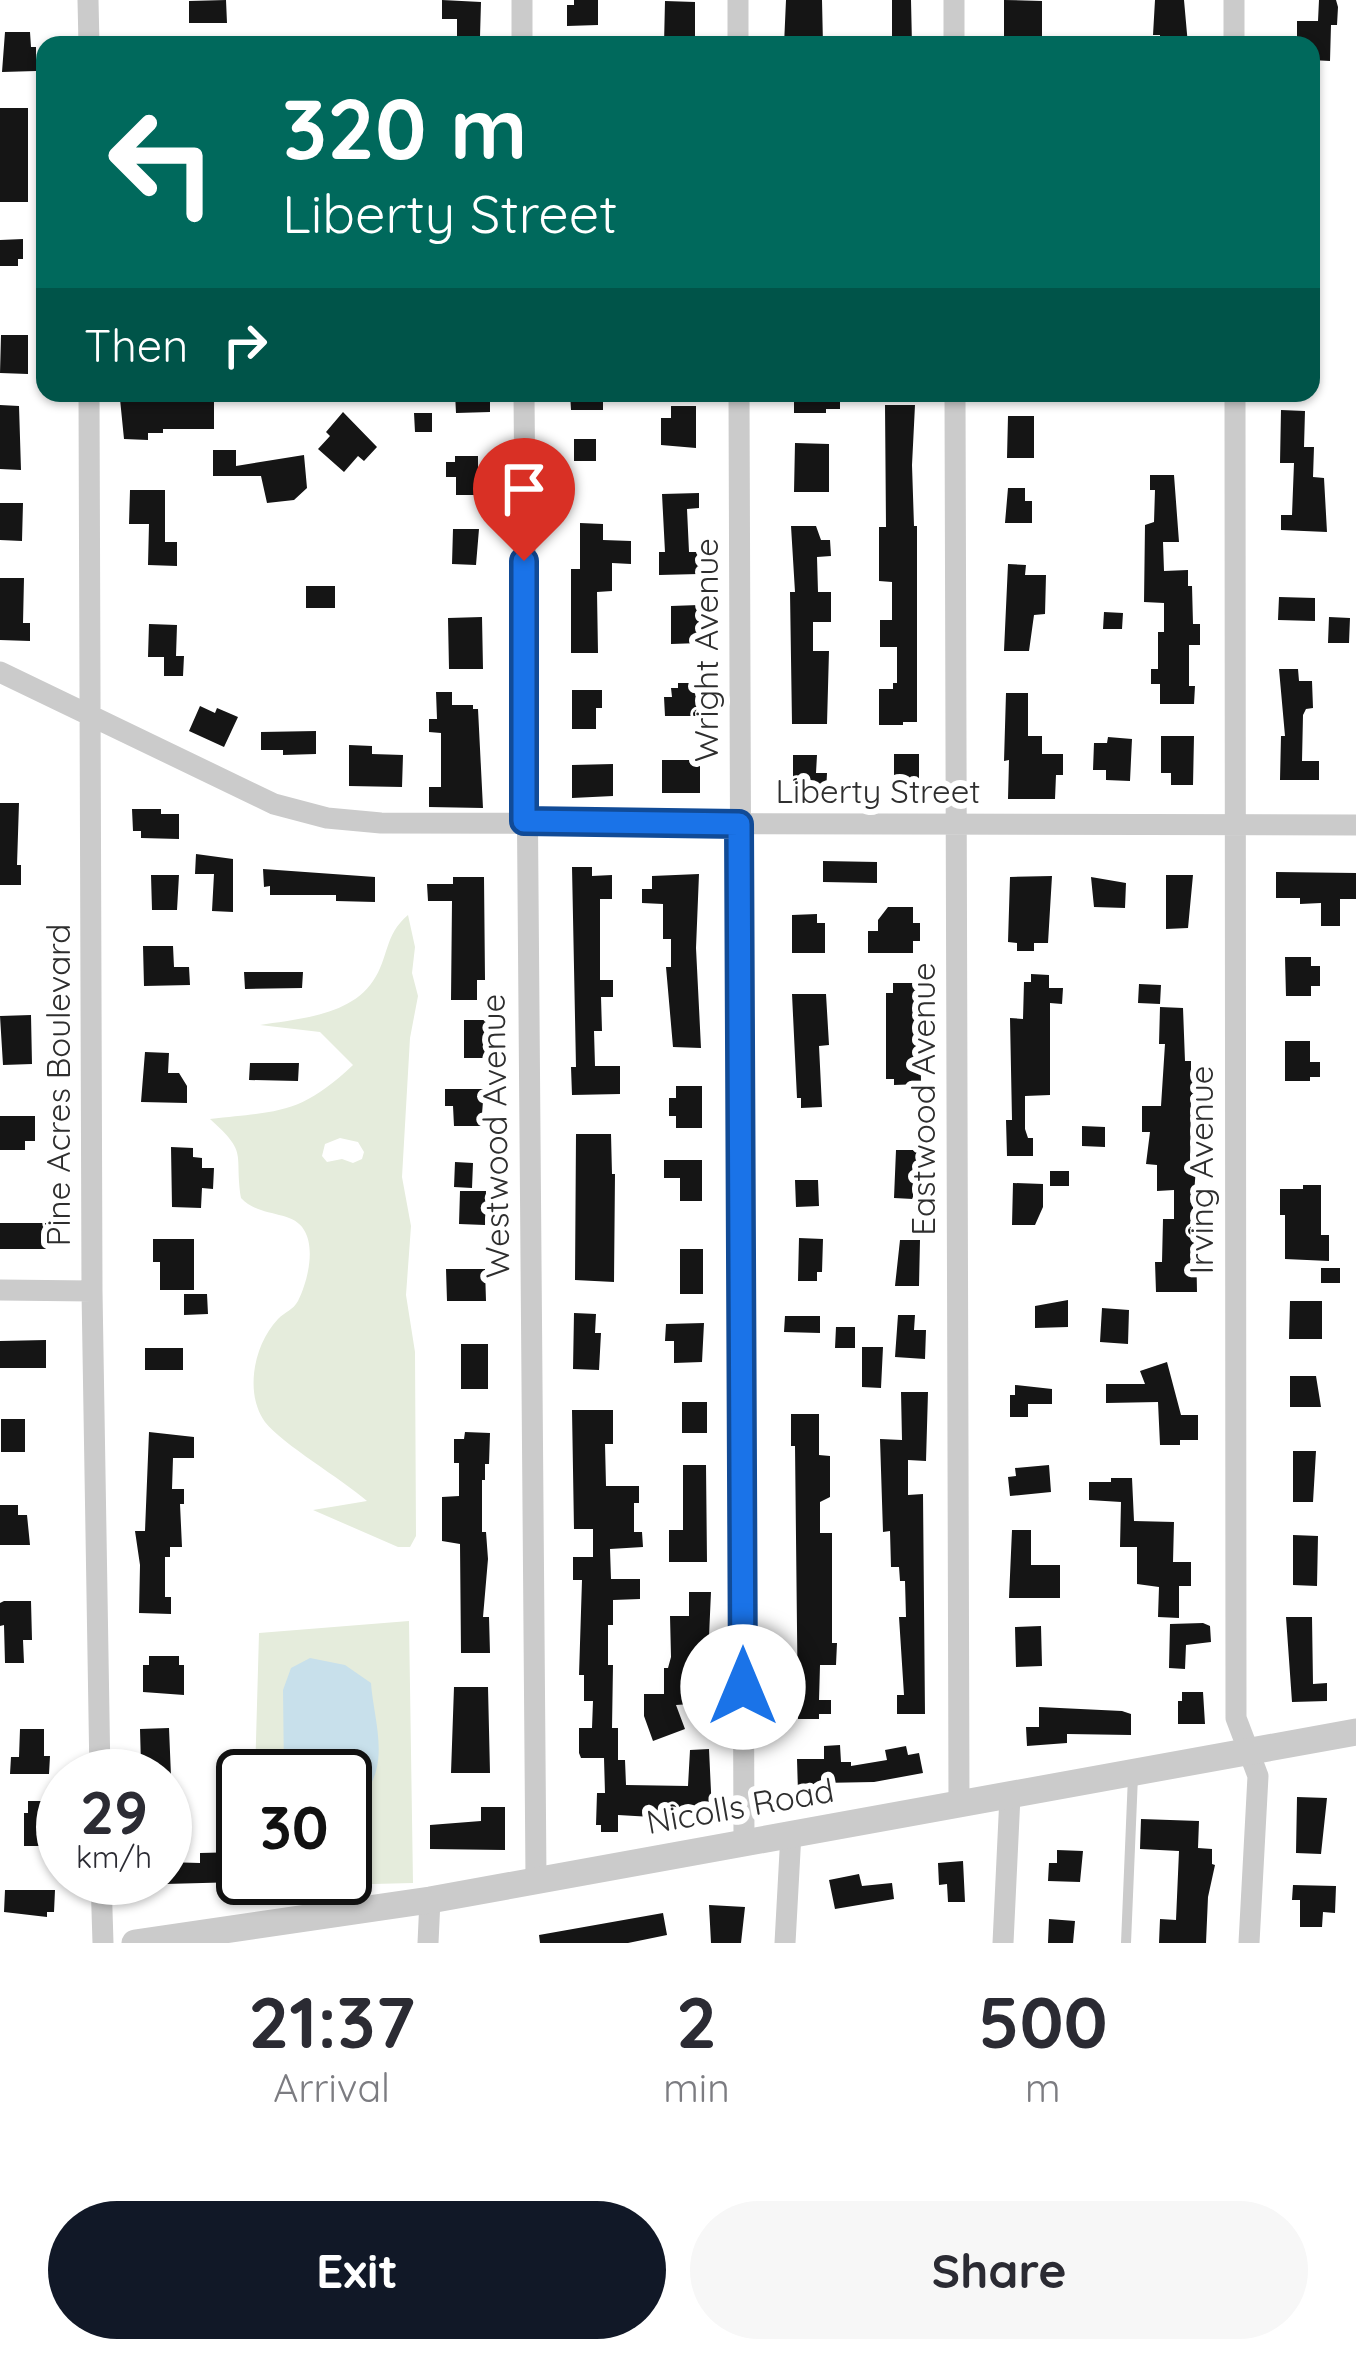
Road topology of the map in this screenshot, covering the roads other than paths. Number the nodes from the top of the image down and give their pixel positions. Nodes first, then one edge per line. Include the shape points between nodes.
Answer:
1 (88, 0) edge
2 (522, 0) edge
3 (738, 0) edge
4 (954, 0) edge
5 (1234, 0) edge
6 (88, 36) edge
7 (522, 36) edge
8 (738, 36) edge
9 (954, 36) edge
10 (1234, 36) edge
11 (88, 402) edge
12 (524, 402) edge
13 (739, 402) edge
14 (955, 402) edge
15 (1234, 402) edge
16 (0, 672) edge
17 (88, 715) junction
18 (524, 821) junction
19 (739, 824) junction
20 (955, 824) junction
21 (1356, 825) edge
22 (1232, 826) junction
23 (0, 1290) edge
24 (92, 1291) junction
25 (1356, 1732) edge
26 (100, 1749) edge
27 (1248, 1750) junction
28 (1133, 1772) junction
29 (1010, 1796) junction
30 (959, 1805) junction
31 (791, 1833) junction
32 (743, 1842) junction
33 (536, 1878) junction
34 (430, 1900) junction
35 (102, 1905) edge
36 (154, 1942) edge
37 (103, 1943) edge
38 (428, 1943) edge
39 (785, 1943) edge
40 (1003, 1943) edge
41 (1126, 1943) edge
42 (1249, 1943) edge

1 - 6 street
2 - 7 street
3 - 8 street
4 - 9 street
5 - 10 street
11 - 17 street, Pine Acres Boulevard
12 - 18 street, Westwood Avenue
13 - 19 street, Wright Avenue
14 - 20 street, Eastwood Avenue
15 - 22 street, Irving Avenue
16 - 17 street, Liberty Street
17 - 18 street, Liberty Street via 309,813 381,823
17 - 24 street, Pine Acres Boulevard
18 - 19 street, Liberty Street
18 - 33 street, Westwood Avenue
19 - 20 street, Liberty Street
19 - 32 street, Wright Avenue
20 - 22 street, Liberty Street
20 - 30 street, Eastwood Avenue
21 - 22 street, Liberty Street
22 - 27 street, Irving Avenue via 1237,1718
23 - 24 street
24 - 26 street, Pine Acres Boulevard
25 - 27 street, Nicolls Road
27 - 28 street, Nicolls Road
27 - 42 street, Irving Avenue via 1258,1776
28 - 29 street, Nicolls Road
28 - 41 lane
29 - 30 street, Nicolls Road
29 - 40 street
30 - 31 street, Nicolls Road
31 - 32 street, Nicolls Road
31 - 39 street
32 - 33 street, Nicolls Road
33 - 34 street, Nicolls Road
34 - 36 street, Nicolls Road
34 - 38 street
35 - 37 street

